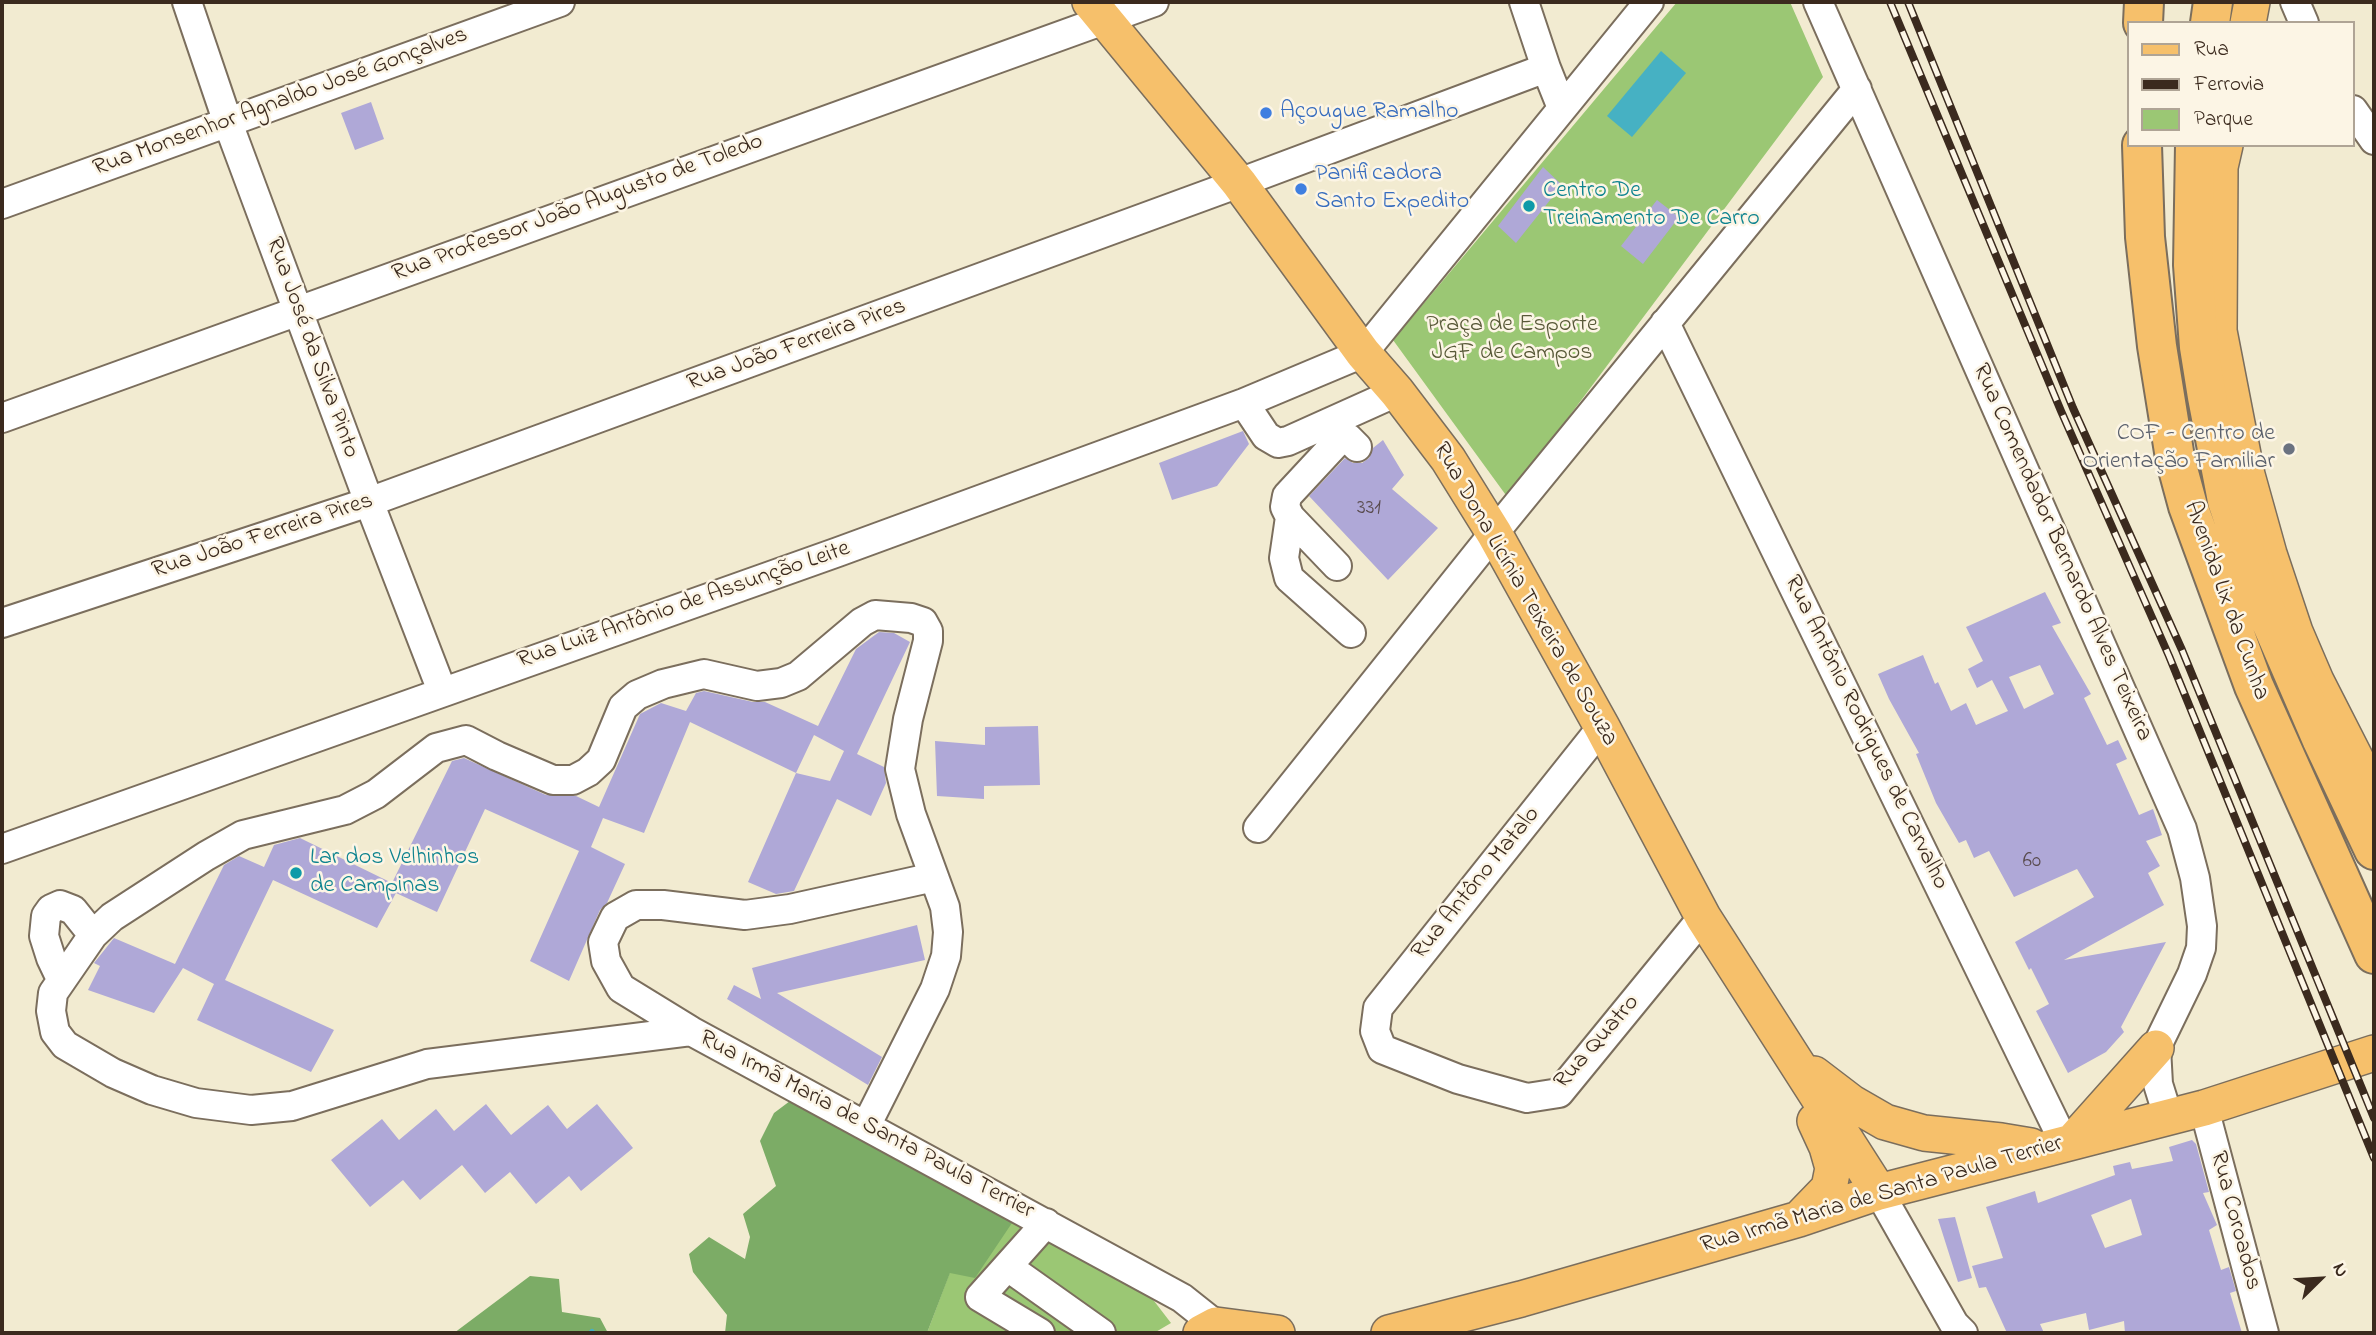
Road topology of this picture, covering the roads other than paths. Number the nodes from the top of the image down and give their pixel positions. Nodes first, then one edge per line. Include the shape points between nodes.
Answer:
1 (187, 2) edge
2 (560, 2) edge
3 (1154, 2) edge
4 (1524, 2) edge
5 (1648, 2) edge
6 (1818, 2) edge
7 (2144, 2) edge
8 (2213, 2) edge
9 (2252, 2) edge
10 (2295, 2) edge
11 (1097, 11) edge
12 (2143, 21) edge
13 (2210, 21) edge
14 (2248, 21) edge
15 (2303, 21) edge
16 (1546, 68) junction
17 (1857, 89) junction
18 (2355, 104) edge
19 (1562, 108) junction
20 (2355, 113) edge
21 (2374, 113) edge
22 (228, 123) junction
23 (2374, 140) edge
24 (2142, 147) edge
25 (2195, 147) edge
26 (2225, 147) edge
27 (1239, 183) junction
28 (2, 204) edge
29 (298, 310) junction
30 (1665, 323) junction
31 (2219, 331) junction
32 (1363, 353) junction
33 (1397, 392) junction
34 (1244, 403) junction
35 (2, 418) edge
36 (1288, 442) junction
37 (1357, 447) dead end
38 (1308, 472) junction
39 (369, 502) junction
40 (1290, 517) junction
41 (1494, 533) junction
42 (2245, 555) junction
43 (1336, 566) dead end
44 (2262, 599) junction
45 (2, 623) edge
46 (1351, 633) dead end
47 (2316, 681) junction
48 (442, 691) junction
49 (1602, 727) junction
50 (2371, 777) edge
51 (1258, 828) dead end
52 (2, 849) edge
53 (2374, 850) edge
54 (934, 877) junction
55 (1703, 917) junction
56 (93, 934) junction
57 (2374, 954) edge
58 (61, 979) junction
59 (691, 1031) junction
60 (1784, 1043) junction
61 (2156, 1048) junction
62 (1382, 1049) joint
63 (2374, 1054) edge
64 (2204, 1108) junction
65 (2168, 1116) junction
66 (866, 1126) junction
67 (2061, 1144) junction
68 (1879, 1192) junction
69 (1799, 1219) junction
70 (1046, 1223) junction
71 (1008, 1267) junction
72 (1208, 1329) edge
73 (1040, 1333) edge
74 (1101, 1333) edge
75 (1277, 1333) edge
76 (1389, 1333) edge
77 (1963, 1333) edge
78 (2264, 1333) edge

1 - 22 street, Rua José da Silva Pinto
2 - 22 street, Rua Monsenhor Agnaldo José Gonçalves
3 - 11 street, Rua Professor João Augusto de Toledo
4 - 16 street
5 - 19 street
6 - 17 street, Rua Comendador Bernardo Alves Teixeira
7 - 12 highway
8 - 13 highway
9 - 14 main road
10 - 15 street
11 - 27 main road, Rua Dona Licínia Teixeira de Souza
11 - 29 street, Rua Professor João Augusto de Toledo
16 - 19 street
16 - 27 street, Rua João Ferreira Pires
17 - 30 street
17 - 61 street, Rua Comendador Bernardo Alves Teixeira via 2182,829 2195,878 2201,948
18 - 21 street
19 - 32 street
20 - 23 street
22 - 28 street, Rua Monsenhor Agnaldo José Gonçalves
22 - 29 street, Rua José da Silva Pinto
24 - 57 highway, Avenida Lix da Cunha via 2145,237 2157,346 2175,458 2188,506 2254,686
25 - 42 highway, Avenida Lix da Cunha via 2193,265 2199,347 2227,501
26 - 31 main road via 2220,167
27 - 32 main road, Rua Dona Licínia Teixeira de Souza
27 - 39 street, Rua João Ferreira Pires
29 - 35 street, Rua Professor João Augusto de Toledo
29 - 39 street, Rua José da Silva Pinto
30 - 41 street
30 - 67 street, Rua Antônio Rodrigues de Carvalho
31 - 42 highway
31 - 47 main road via 2247,475 2295,632
32 - 33 main road, Rua Dona Licínia Teixeira de Souza
32 - 34 street, Rua Luiz Antônio de Assunção Leite
33 - 36 street
33 - 41 main road, Rua Dona Licínia Teixeira de Souza
34 - 36 street via 1266,436 1278,443
34 - 48 street, Rua Luiz Antônio de Assunção Leite
36 - 38 street
37 - 38 street via 1348,438 1339,440
38 - 40 street via 1287,496 1285,507
39 - 45 street, Rua João Ferreira Pires
39 - 48 street, Rua José da Silva Pinto
40 - 43 street
40 - 46 street via 1284,558 1289,578
41 - 49 main road, Rua Dona Licínia Teixeira de Souza
41 - 51 street
42 - 44 highway, Avenida Lix da Cunha
44 - 47 highway
44 - 53 highway, Avenida Lix da Cunha
47 - 50 main road
48 - 52 street, Rua Luiz Antônio de Assunção Leite
49 - 55 main road, Rua Dona Licínia Teixeira de Souza
49 - 62 street, Rua Antôno Matalo via 1378,1008 1375,1031
54 - 56 street, Rua Irmã Maria de Santa Paula Terrier via 900,769 928,631 923,622 911,618 876,615 798,676 781,683 757,686 704,674 637,695 623,707 601,760 573,780 553,780 466,740 436,748 376,794 345,810 243,835 112,917
54 - 59 street via 745,915 636,905 615,917 603,942 606,961 621,988
54 - 66 street via 945,907 946,956 935,989
55 - 60 main road, Rua Dona Licínia Teixeira de Souza
55 - 62 street, Rua Quatro via 1559,1093 1527,1098 1458,1079
56 - 58 street, Rua Irmã Maria de Santa Paula Terrier
56 - 58 street via 73,909 60,905 46,916 44,936
58 - 59 street, Rua Irmã Maria de Santa Paula Terrier via 51,1011 55,1032 65,1045 152,1090 251,1110 292,1106 427,1064
59 - 66 street, Rua Irmã Maria de Santa Paula Terrier
60 - 67 main road via 1821,1080 1885,1122 1924,1133
60 - 68 main road, Rua Dona Licínia Teixeira de Souza
60 - 69 main road via 1833,1168 1829,1188
61 - 65 street, Rua Comendador Bernardo Alves Teixeira via 2158,1084
61 - 67 main road
63 - 64 main road, Rua Irmã Maria de Santa Paula Terrier
64 - 65 main road, Rua Irmã Maria de Santa Paula Terrier
64 - 78 street, Rua Coroados
65 - 67 main road, Rua Irmã Maria de Santa Paula Terrier
66 - 70 street, Rua Irmã Maria de Santa Paula Terrier
67 - 68 main road, Rua Irmã Maria de Santa Paula Terrier
68 - 69 main road, Rua Irmã Maria de Santa Paula Terrier
68 - 77 street
69 - 76 main road, Rua Irmã Maria de Santa Paula Terrier
70 - 71 street
70 - 72 street, Rua Irmã Maria de Santa Paula Terrier via 1182,1298
71 - 73 street via 980,1297
71 - 74 street
72 - 75 main road, Rua Irmã Maria de Santa Paula Terrier

